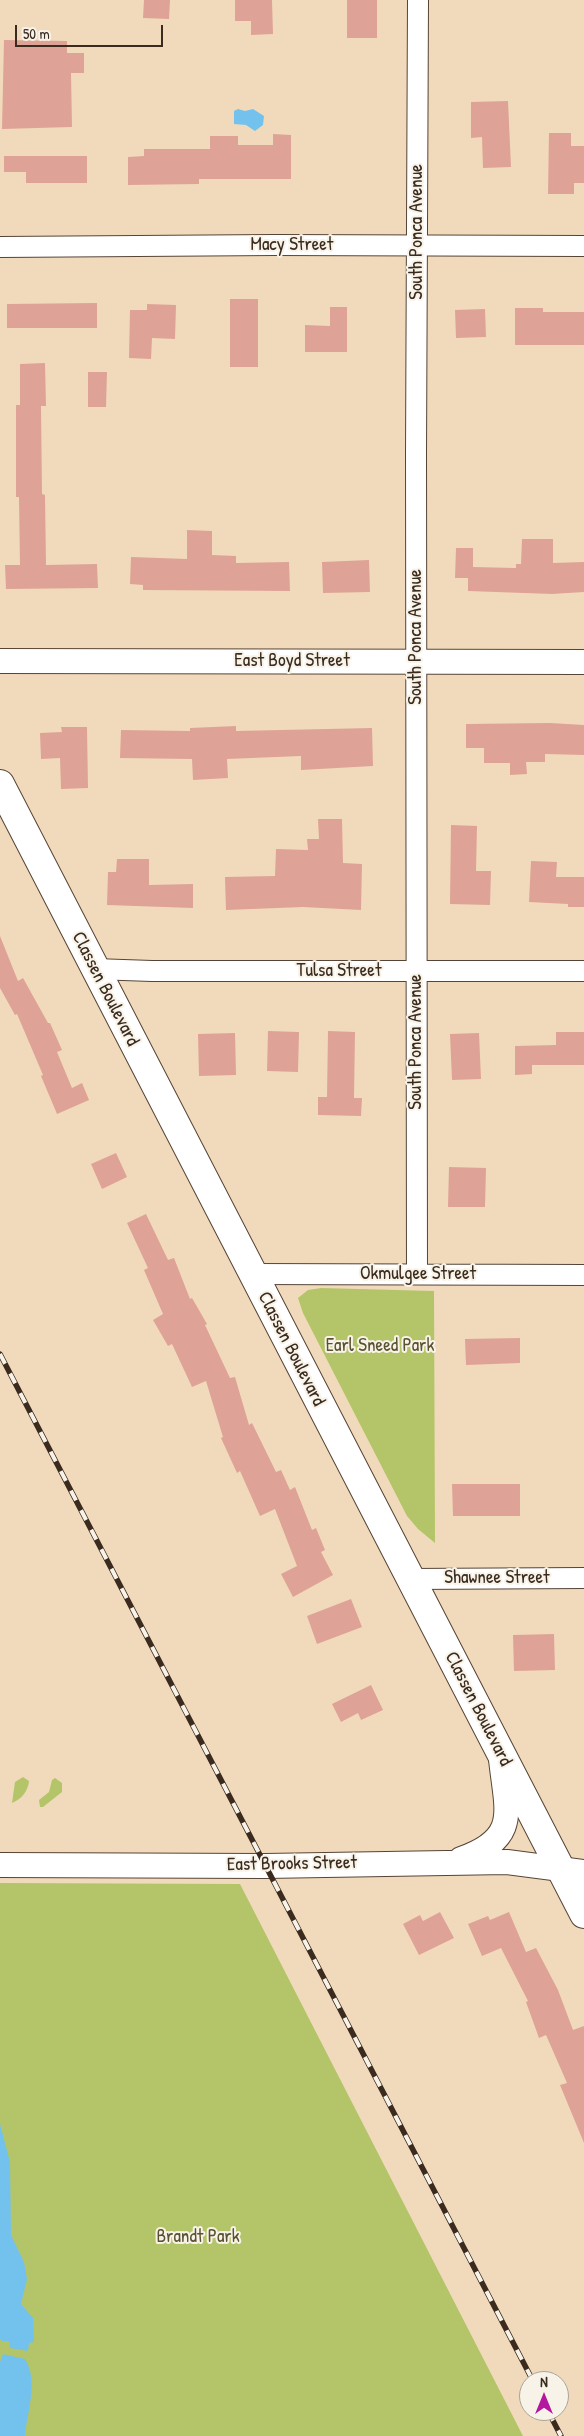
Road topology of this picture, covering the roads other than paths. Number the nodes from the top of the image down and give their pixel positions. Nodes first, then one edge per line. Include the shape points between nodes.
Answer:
1 (418, 0) edge
2 (416, 245) junction
3 (584, 246) edge
4 (0, 247) edge
5 (0, 661) edge
6 (416, 662) junction
7 (584, 662) edge
8 (0, 784) edge
9 (94, 969) junction
10 (416, 970) junction
11 (584, 971) edge
12 (252, 1274) junction
13 (417, 1274) junction
14 (584, 1275) edge
15 (584, 1578) edge
16 (410, 1579) junction
17 (501, 1754) junction
18 (455, 1861) junction
19 (0, 1865) edge
20 (572, 1871) edge
21 (584, 1914) edge

1 - 2 street, South Ponca Avenue
2 - 3 street, Macy Street
2 - 4 street, Macy Street
2 - 6 street, South Ponca Avenue
5 - 6 street, East Boyd Street
6 - 7 street, East Boyd Street
6 - 10 street, South Ponca Avenue
8 - 9 main road, Classen Boulevard
9 - 10 street, Tulsa Street
9 - 12 main road, Classen Boulevard
10 - 11 street, Tulsa Street
10 - 13 street, South Ponca Avenue
12 - 13 street, Okmulgee Street
12 - 16 main road, Classen Boulevard
13 - 14 street, Okmulgee Street
15 - 16 street, Shawnee Street
16 - 17 main road, Classen Boulevard
17 - 18 street via 507,1800 505,1825 498,1838 480,1852
17 - 20 main road, Classen Boulevard
18 - 19 street, East Brooks Street via 264,1866
18 - 20 street, East Brooks Street via 507,1862
20 - 21 main road, Classen Boulevard

